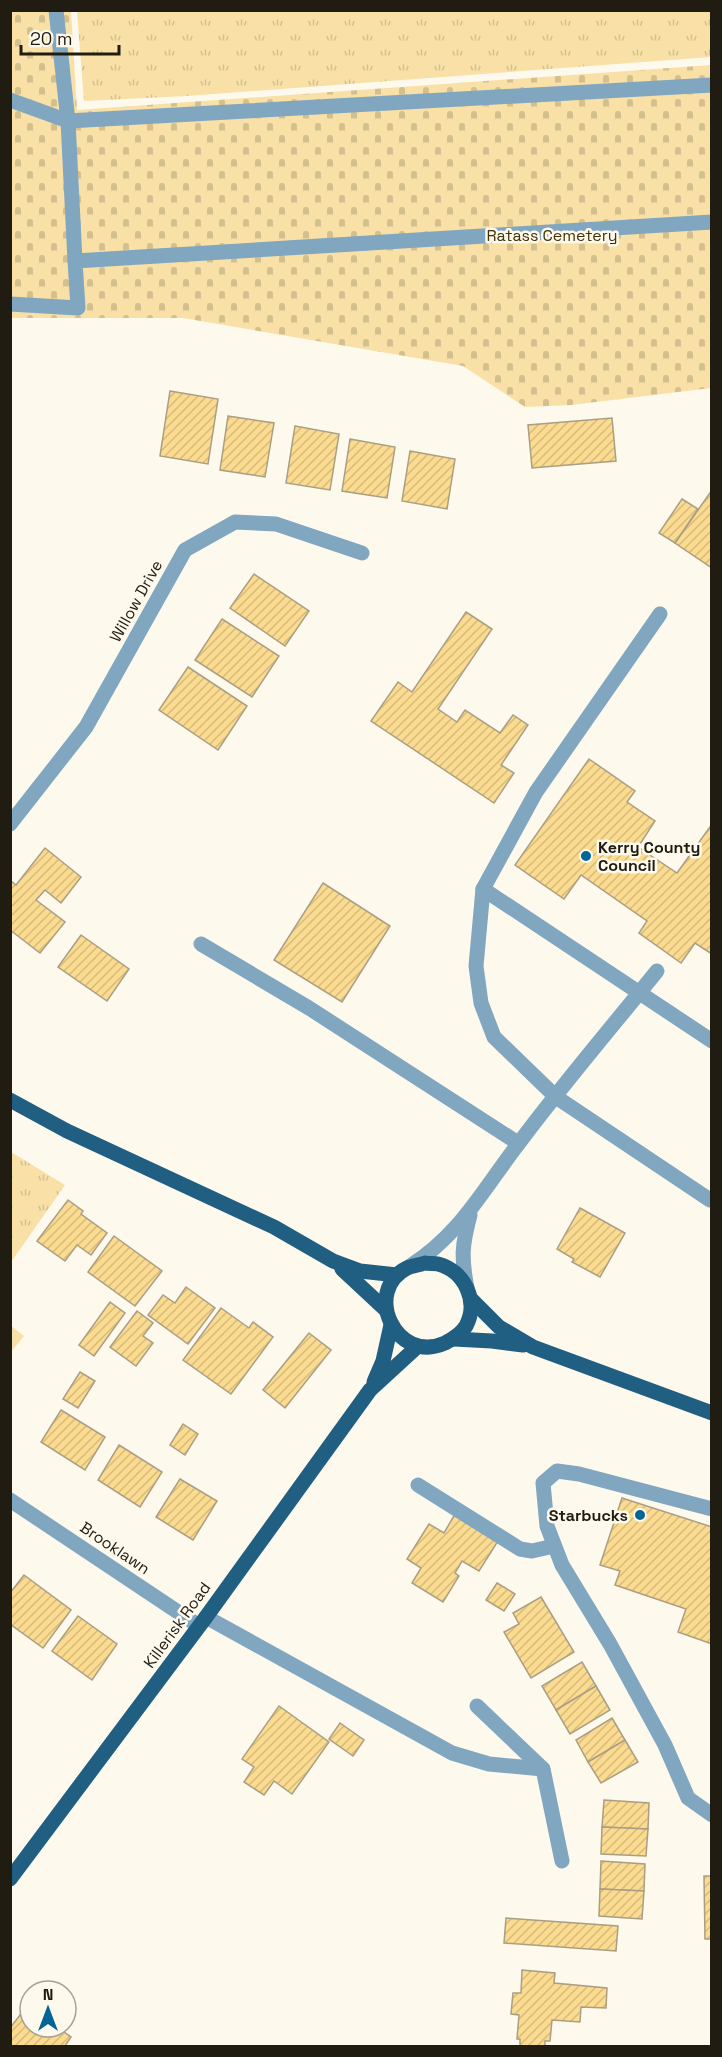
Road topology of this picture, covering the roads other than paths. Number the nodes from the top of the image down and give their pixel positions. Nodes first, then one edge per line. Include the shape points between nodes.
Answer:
1 (56, 10) edge
2 (711, 85) edge
3 (10, 100) edge
4 (68, 121) junction
5 (711, 222) edge
6 (75, 261) junction
7 (10, 304) edge
8 (362, 553) dead end
9 (660, 614) dead end
10 (10, 824) edge
11 (483, 889) junction
12 (201, 944) dead end
13 (657, 971) dead end
14 (639, 994) junction
15 (711, 1041) edge
16 (556, 1097) junction
17 (10, 1100) edge
18 (518, 1143) junction
19 (711, 1198) edge
20 (472, 1209) junction
21 (333, 1261) junction
22 (402, 1271) junction
23 (470, 1294) junction
24 (386, 1310) junction
25 (391, 1325) junction
26 (454, 1339) junction
27 (418, 1346) junction
28 (533, 1347) junction
29 (370, 1390) junction
30 (711, 1413) edge
31 (418, 1485) dead end
32 (10, 1500) edge
33 (711, 1509) edge
34 (554, 1546) junction
35 (202, 1621) junction
36 (477, 1706) dead end
37 (543, 1768) junction
38 (711, 1815) edge
39 (561, 1861) dead end
40 (10, 1879) edge

1 - 4 street
2 - 4 street
3 - 4 street
4 - 6 street
5 - 6 street
6 - 7 street via 78,309
8 - 10 street, Willow Drive via 276,524 235,522 185,550 86,727
9 - 11 street via 536,792
11 - 14 street
11 - 16 street via 476,966 481,1003 494,1037
12 - 18 street via 309,1008
13 - 14 street
14 - 15 street
14 - 16 street
16 - 18 street
16 - 19 street
17 - 21 main road via 67,1131 274,1227
18 - 20 street
20 - 22 street via 428,1255
20 - 23 street via 462,1261
21 - 22 main road via 360,1271
21 - 24 main road
22 - 23 main road via 425,1263 439,1264 456,1274
22 - 24 main road via 388,1292
23 - 26 main road via 470,1316
23 - 28 main road via 499,1328
24 - 25 main road
25 - 27 main road via 403,1339
25 - 29 main road, Killerisk Road via 383,1361
26 - 27 main road via 437,1347
26 - 28 main road
27 - 29 main road, Killerisk Road
28 - 30 main road
29 - 35 main road, Killerisk Road
31 - 34 street via 520,1549 532,1551
32 - 35 street, Brooklawn
33 - 34 street via 557,1471 543,1483 547,1526
34 - 38 street via 665,1745 688,1798
35 - 37 street, Brooklawn via 452,1754 489,1764
35 - 40 main road, Killerisk Road
36 - 37 street
37 - 39 street

